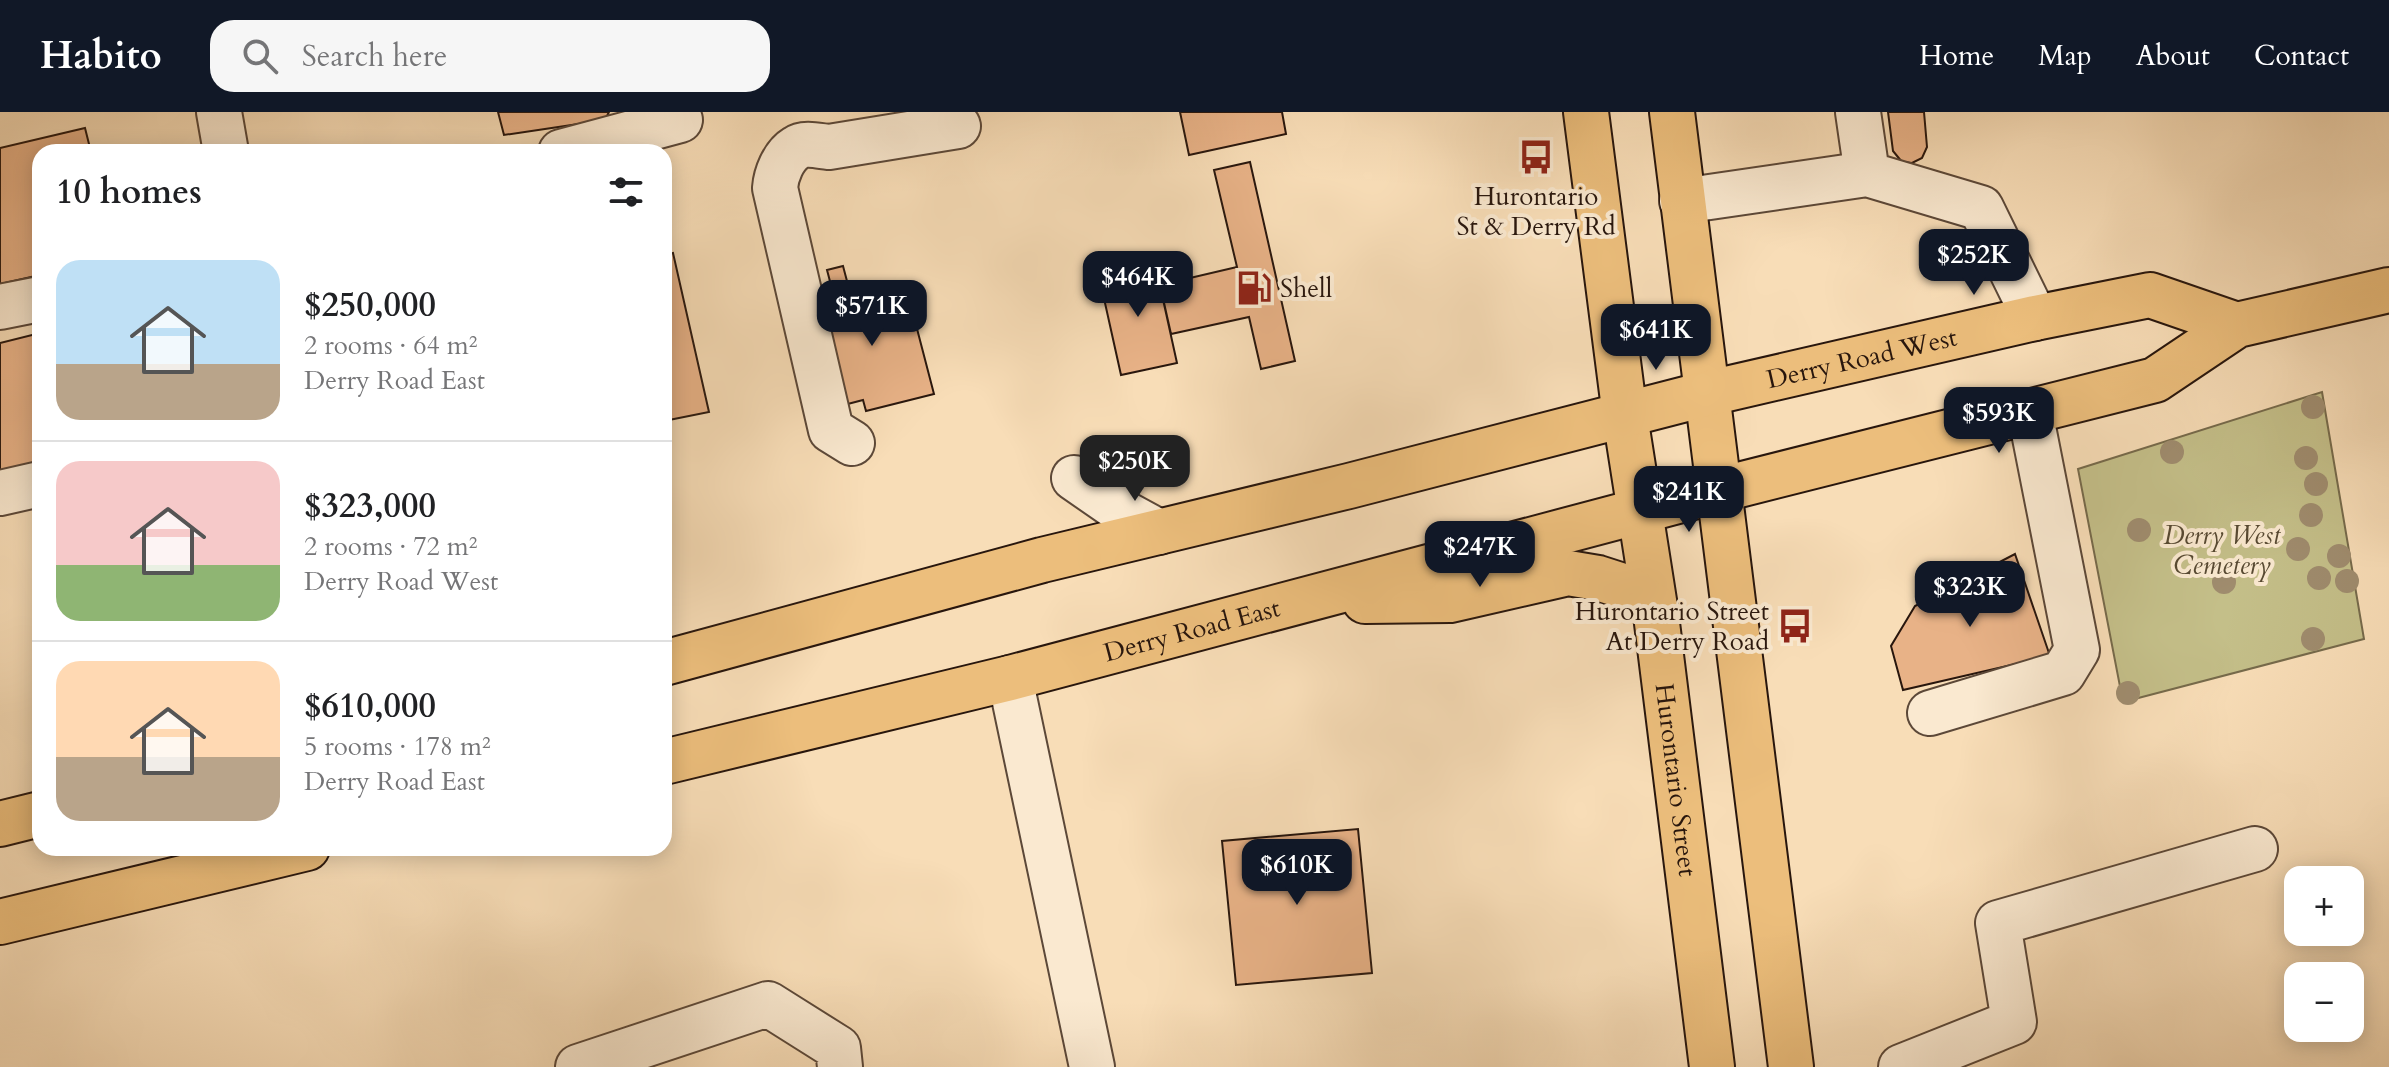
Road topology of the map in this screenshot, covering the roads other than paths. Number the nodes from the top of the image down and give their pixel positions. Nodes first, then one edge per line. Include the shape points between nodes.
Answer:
1 (219, 112) edge
2 (892, 112) edge
3 (898, 112) edge
4 (1586, 112) edge
5 (1672, 112) edge
6 (1858, 112) edge
7 (680, 120) dead end
8 (225, 144) edge
9 (591, 144) edge
10 (808, 145) junction
11 (1867, 174) junction
12 (1682, 201) junction
13 (2389, 290) edge
14 (32, 301) edge
15 (0, 307) edge
16 (2035, 318) junction
17 (2237, 325) junction
18 (1705, 394) junction
19 (2030, 412) junction
20 (1625, 416) junction
21 (852, 443) dead end
22 (1074, 478) dead end
23 (32, 486) edge
24 (1719, 490) junction
25 (0, 493) edge
26 (1642, 512) junction
27 (1159, 532) junction
28 (1302, 602) junction
29 (1655, 607) junction
30 (672, 661) edge
31 (1010, 678) junction
32 (1930, 713) dead end
33 (672, 760) edge
34 (32, 816) edge
35 (0, 824) edge
36 (2255, 849) dead end
37 (274, 856) edge
38 (0, 922) edge
39 (578, 1067) edge
40 (840, 1067) edge
41 (1092, 1067) edge
42 (1712, 1067) edge
43 (1791, 1067) edge
44 (1901, 1067) edge

1 - 8 lane
2 - 10 lane via 820,126
3 - 10 lane via 958,126 829,147
4 - 20 main road, Hurontario Street
5 - 12 main road
6 - 11 lane
7 - 9 lane
10 - 21 lane via 796,148 776,173 775,188 831,430
11 - 12 lane
11 - 16 lane via 1981,208
12 - 18 main road
13 - 17 main road
14 - 15 lane
16 - 17 main road, Derry Road West via 2150,295
16 - 18 main road, Derry Road West
17 - 19 main road via 2155,380
18 - 20 main road, Derry Road West
18 - 24 main road
19 - 24 main road
19 - 32 lane via 2077,650 2063,673
20 - 26 main road, Hurontario Street
20 - 27 main road
22 - 27 lane
23 - 25 lane
24 - 26 main road, Derry Road East
24 - 43 main road
26 - 28 main road, Derry Road East
26 - 29 main road, Hurontario Street
27 - 30 main road
28 - 29 main road via 1450,600 1568,573 1626,587
28 - 31 main road, Derry Road East
29 - 42 main road, Hurontario Street
31 - 33 main road, Derry Road East
31 - 41 lane
34 - 35 main road
36 - 44 lane via 1998,923 2014,1022
37 - 38 main road
39 - 40 lane via 768,1004 838,1048

